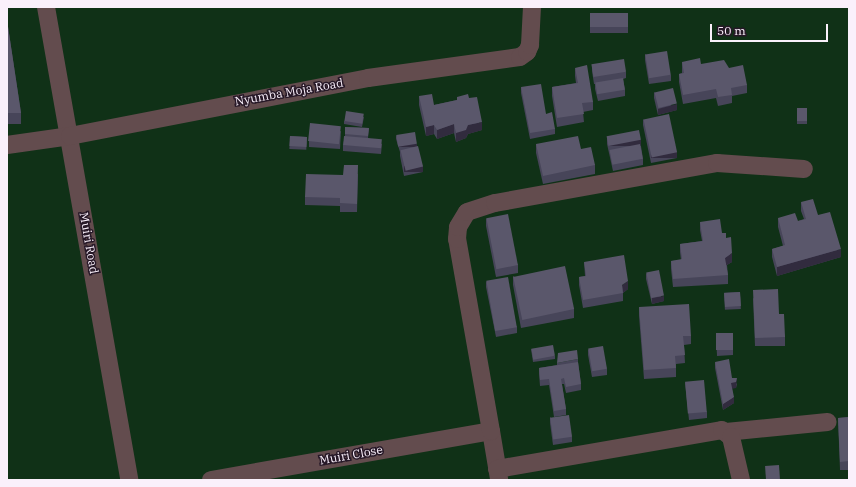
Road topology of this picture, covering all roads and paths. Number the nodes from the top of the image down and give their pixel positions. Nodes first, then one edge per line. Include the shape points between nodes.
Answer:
1 (46, 7) edge
2 (532, 7) edge
3 (70, 136) junction
4 (7, 145) edge
5 (804, 169) dead end
6 (828, 422) dead end
7 (491, 431) junction
8 (726, 432) junction
9 (498, 474) edge
10 (129, 480) edge
11 (210, 480) edge
12 (741, 480) edge

1 - 3 street, Muiri Road
2 - 3 street, Nyumba Moja Road via 530,45 527,52 520,57 368,78
3 - 4 street, Nyumba Moja Road
3 - 10 street, Muiri Road
5 - 7 street via 717,163 480,207 466,212 458,227 457,239
6 - 8 street
7 - 9 street
7 - 11 street, Muiri Close
8 - 9 street via 696,434
8 - 12 street via 733,442

